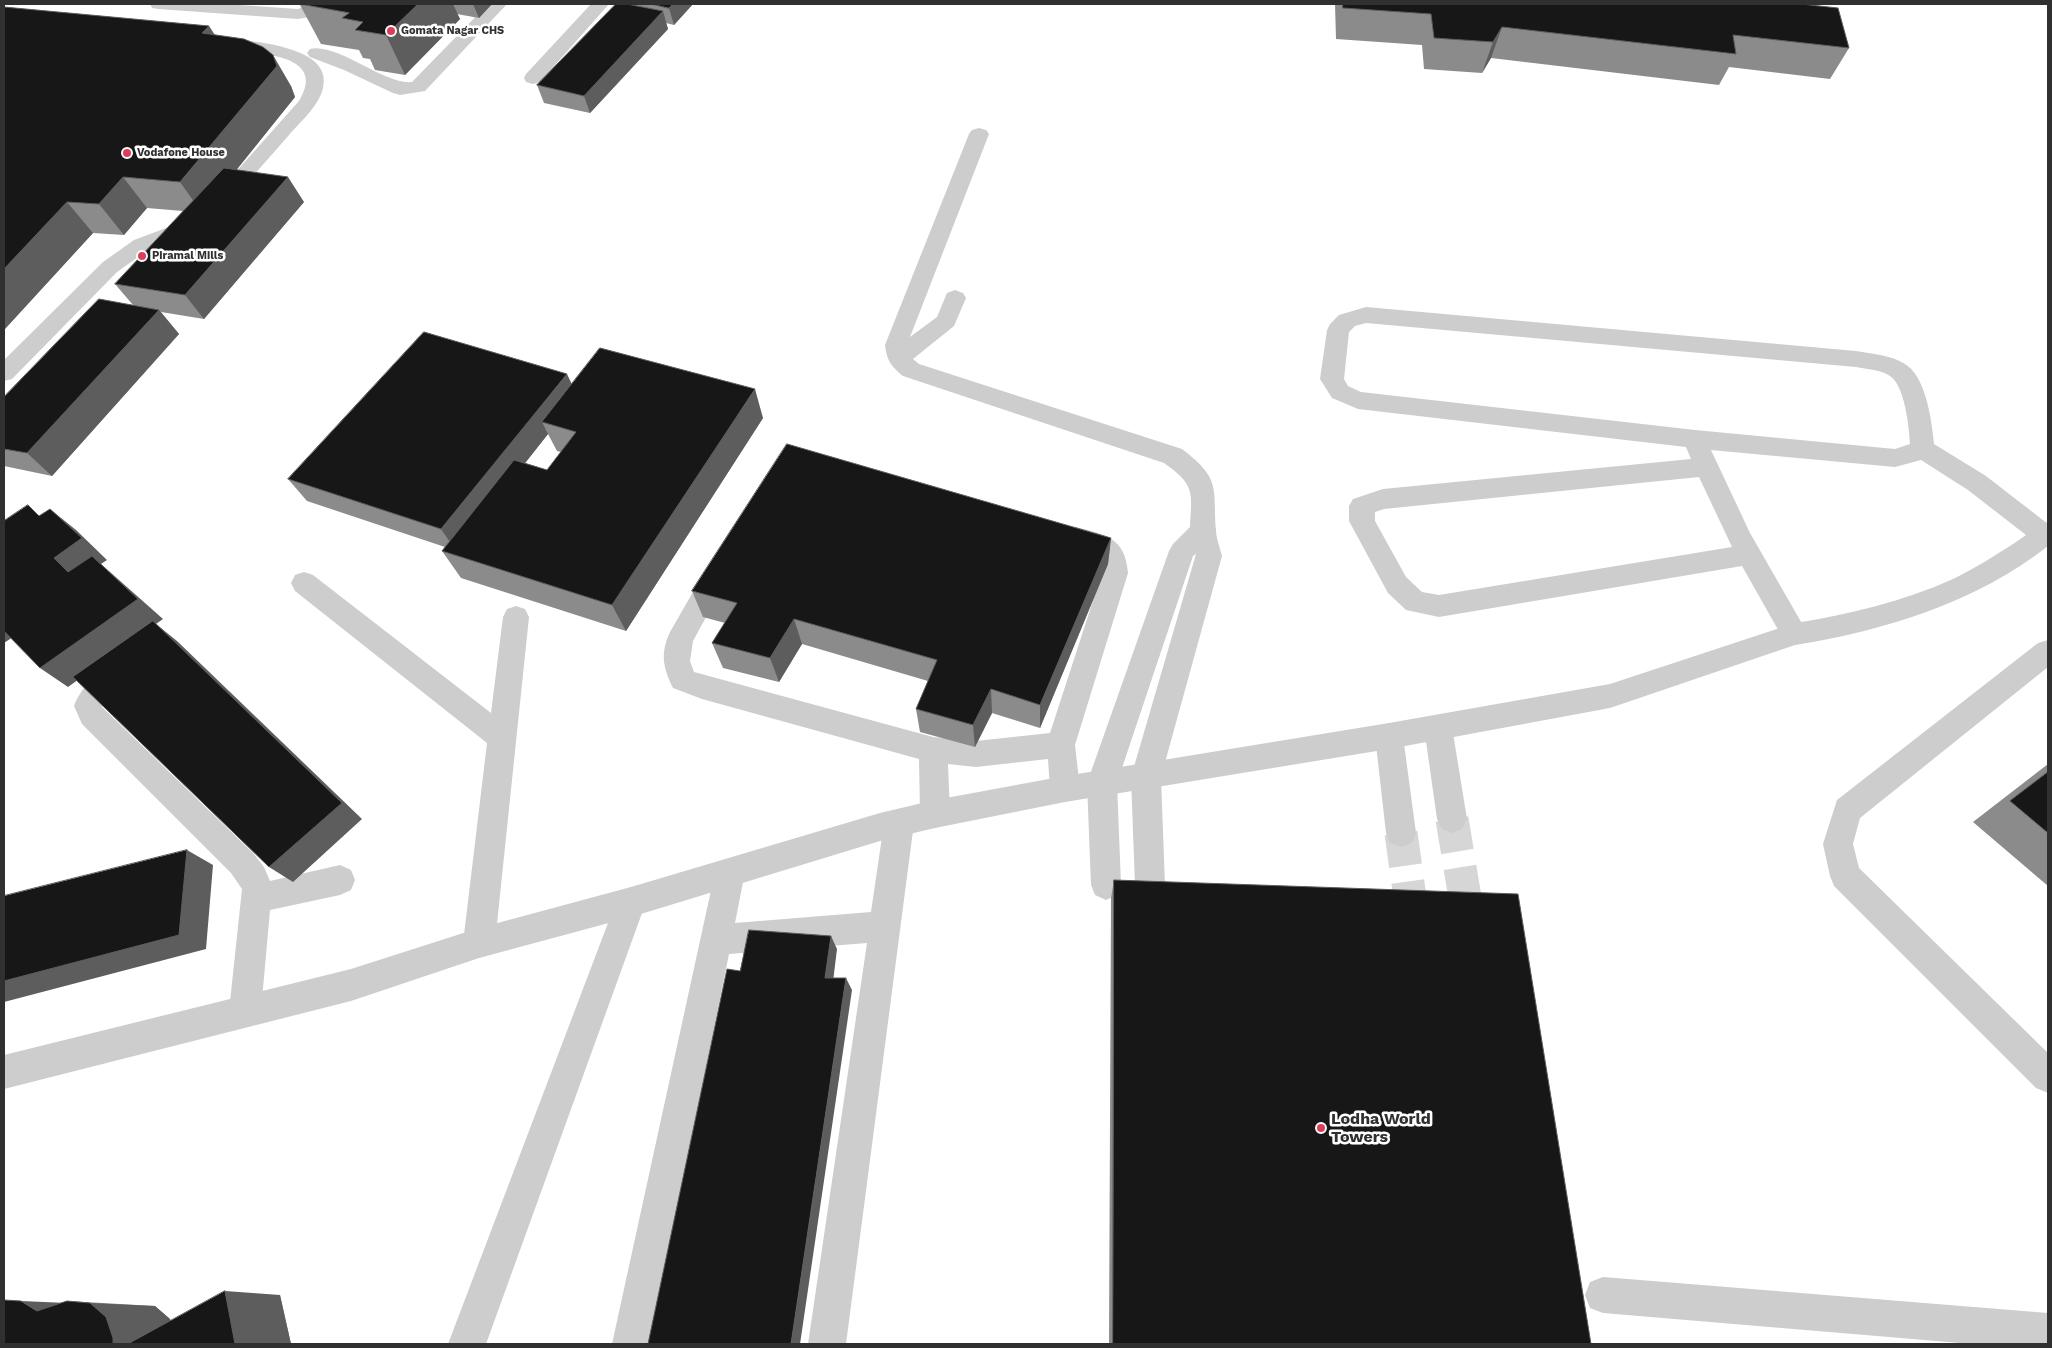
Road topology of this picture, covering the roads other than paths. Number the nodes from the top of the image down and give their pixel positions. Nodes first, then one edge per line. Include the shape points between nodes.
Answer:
1 (158, 4) edge
2 (324, 4) edge
3 (498, 4) edge
4 (600, 4) edge
5 (212, 43) edge
6 (316, 53) dead end
7 (533, 78) dead end
8 (979, 134) dead end
9 (955, 298) dead end
10 (898, 359) junction
11 (4, 373) edge
12 (1695, 439) junction
13 (1922, 448) junction
14 (1706, 467) junction
15 (1048, 529) edge
16 (1203, 531) junction
17 (2046, 533) edge
18 (1750, 554) junction
19 (727, 556) edge
20 (304, 583) dead end
21 (516, 617) edge
22 (1795, 634) junction
23 (2048, 651) edge
24 (145, 656) edge
25 (1438, 727) junction
26 (1389, 736) junction
27 (502, 738) junction
28 (1061, 745) junction
29 (933, 750) junction
30 (1146, 777) junction
31 (1102, 783) junction
32 (1065, 789) junction
33 (936, 814) junction
34 (1452, 819) tunnel mouth
35 (899, 823) junction
36 (1401, 833) tunnel mouth
37 (730, 872) junction
38 (340, 880) dead end
39 (1106, 885) dead end
40 (1150, 886) edge
41 (256, 899) junction
42 (631, 902) junction
43 (885, 926) junction
44 (716, 940) junction
45 (478, 943) junction
46 (245, 1011) junction
47 (4, 1072) edge
48 (2048, 1076) edge
49 (1603, 1295) dead end
50 (2048, 1332) edge
51 (466, 1344) edge
52 (631, 1344) edge
53 (827, 1344) edge

1 - 2 lane via 298,14
3 - 6 street via 418,87 410,90 400,90
4 - 7 street
5 - 11 lane via 262,47 299,58 312,70 315,87 306,104 210,213 188,226 141,245 110,267
8 - 10 street via 896,345
9 - 10 street via 946,322
10 - 16 street via 911,370 1173,456 1192,469 1204,488
12 - 13 street via 1895,458
12 - 13 street via 1358,400 1340,392 1332,379 1338,330 1347,320 1366,315 1884,364 1902,373 1908,384 1922,430
12 - 14 street
13 - 17 street
14 - 18 street
14 - 18 street via 1383,499 1362,506 1362,521 1397,585 1415,602 1439,606
15 - 28 street via 1106,546 1115,558 1115,573
16 - 30 street via 1209,556
16 - 31 street via 1182,551
17 - 22 street via 2026,549 1963,586 1899,610
18 - 22 street
19 - 29 street via 680,640 676,662 683,680
20 - 27 street
21 - 27 street
22 - 25 street via 1610,696
23 - 48 street via 1847,810 1838,844 1846,876
24 - 41 street via 91,698 88,706 92,715 242,863 253,877
25 - 26 street
25 - 34 street
26 - 30 street
26 - 36 street
27 - 45 street
28 - 29 street via 976,754
28 - 32 street
29 - 33 street
30 - 31 street
30 - 40 street
31 - 32 street
31 - 39 street
32 - 33 street
33 - 35 street
35 - 37 street
35 - 43 street
37 - 42 street
37 - 44 street
38 - 41 street
41 - 46 street
42 - 45 street
42 - 51 street
43 - 44 street
43 - 53 street
44 - 52 street
45 - 46 street via 351,985
46 - 47 street
49 - 50 street

